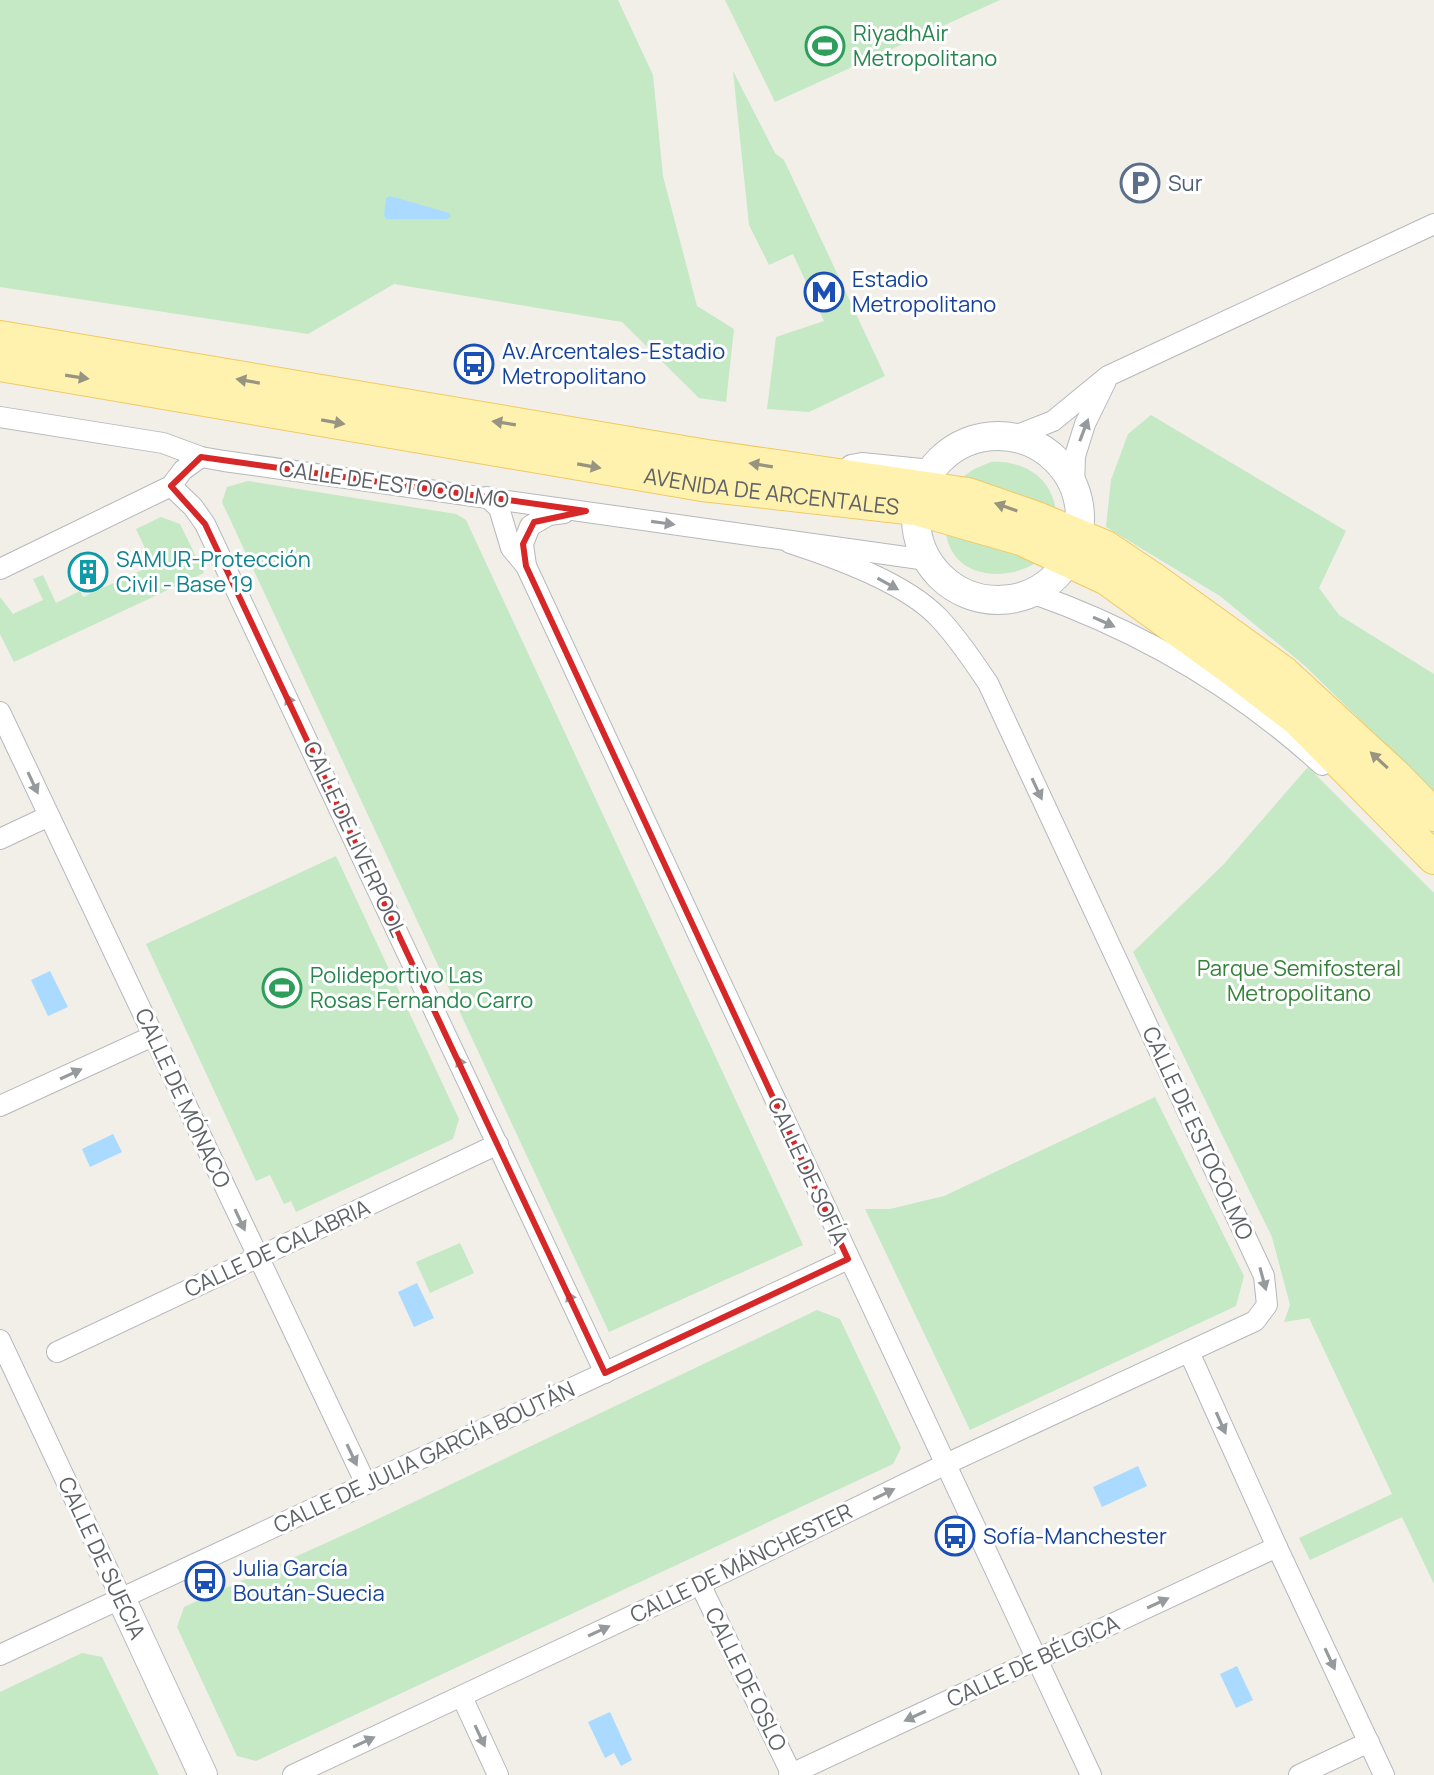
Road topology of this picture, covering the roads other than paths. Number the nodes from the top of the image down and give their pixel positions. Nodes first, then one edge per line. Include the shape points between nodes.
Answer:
1 (1434, 224) edge
2 (0, 337) edge
3 (0, 365) edge
4 (1108, 376) junction
5 (0, 417) edge
6 (1012, 437) junction
7 (163, 443) junction
8 (201, 457) junction
9 (171, 486) junction
10 (1074, 487) junction
11 (923, 488) junction
12 (487, 497) junction
13 (586, 511) junction
14 (790, 543) junction
15 (1073, 548) junction
16 (927, 560) junction
17 (526, 566) junction
18 (0, 569) edge
19 (1032, 593) junction
20 (0, 712) edge
21 (1434, 815) edge
22 (49, 816) junction
23 (0, 839) edge
24 (1434, 858) edge
25 (1434, 873) edge
26 (153, 1036) junction
27 (0, 1106) edge
28 (498, 1144) junction
29 (258, 1257) junction
30 (848, 1259) junction
31 (0, 1340) edge
32 (57, 1352) dead end
33 (1189, 1352) junction
34 (605, 1373) junction
35 (8, 1376) edge
36 (946, 1464) junction
37 (366, 1484) junction
38 (1277, 1547) junction
39 (700, 1584) junction
40 (121, 1598) junction
41 (0, 1655) edge
42 (1037, 1659) junction
43 (462, 1697) junction
44 (1369, 1742) junction
45 (203, 1775) edge
46 (293, 1775) edge
47 (498, 1775) edge
48 (791, 1775) edge
49 (1091, 1775) edge
50 (1299, 1775) edge
51 (1384, 1775) edge

1 - 4 street
11 -> 2 main road, AVENIDA DE ARCENTALES
3 -> 11 main road, AVENIDA DE ARCENTALES via 702,485
4 - 6 street via 1053,421
10 -> 4 street via 1075,456
5 - 7 street, CALLE DE ESTOCOLMO
6 - 10 street via 1049,454
6 - 11 street via 963,443
7 - 8 street, CALLE DE ESTOCOLMO
7 - 9 street via 172,458
8 - 9 street
8 - 12 street, CALLE DE ESTOCOLMO
9 - 18 street
28 -> 9 street, CALLE DE LIVERPOOL via 205,524
10 - 15 street via 1079,503
11 - 15 main road, AVENIDA DE ARCENTALES via 1021,539
11 - 16 street via 917,535
12 - 13 street, CALLE DE ESTOCOLMO
12 - 17 street, CALLE DE SOFÍA via 499,508 511,548
13 -> 14 street, CALLE DE ESTOCOLMO
13 - 17 street via 549,515 530,526 523,544
14 - 16 street, CALLE DE ESTOCOLMO
14 -> 33 street, CALLE DE ESTOCOLMO via 865,571 937,615 988,683 1264,1276 1267,1305 1255,1321
15 - 19 street via 1059,573
21 -> 15 main road, AVENIDA DE ARCENTALES via 1283,672 1116,554
15 - 24 main road, AVENIDA DE ARCENTALES via 1298,720
16 - 19 street via 947,582 973,597 1013,599
17 - 30 street, CALLE DE SOFÍA
19 -> 25 street via 1138,637 1195,667 1254,708 1332,774 1407,853
20 -> 22 street, CALLE DE MÓNACO
22 - 23 street
22 - 26 street, CALLE DE MÓNACO
27 -> 26 street
26 -> 29 street, CALLE DE MÓNACO
28 - 29 street, CALLE DE CALABRIA
34 -> 28 street, CALLE DE LIVERPOOL
29 - 32 street, CALLE DE CALABRIA
29 -> 37 street, CALLE DE MÓNACO
30 - 34 street, CALLE DE JULIA GARCÍA BOUTÁN
30 - 36 street, CALLE DE SOFÍA
31 - 35 street, CALLE DE SUECIA
33 - 36 street, CALLE DE MÁNCHESTER
33 -> 38 street
34 - 37 street, CALLE DE JULIA GARCÍA BOUTÁN
35 - 40 street, CALLE DE SUECIA
39 -> 36 street, CALLE DE MÁNCHESTER
36 - 42 street, CALLE DE SOFÍA
37 - 40 street, CALLE DE JULIA GARCÍA BOUTÁN
42 -> 38 street, CALLE DE BÉLGICA
38 -> 44 street
43 -> 39 street, CALLE DE MÁNCHESTER
39 - 48 street, CALLE DE OSLO
40 - 41 street, CALLE DE JULIA GARCÍA BOUTÁN
40 - 45 street, CALLE DE SUECIA
42 -> 48 street, CALLE DE BÉLGICA
42 - 49 street, CALLE DE SOFÍA
46 -> 43 street, CALLE DE MÁNCHESTER
43 -> 47 street
44 - 50 street
44 - 51 street

